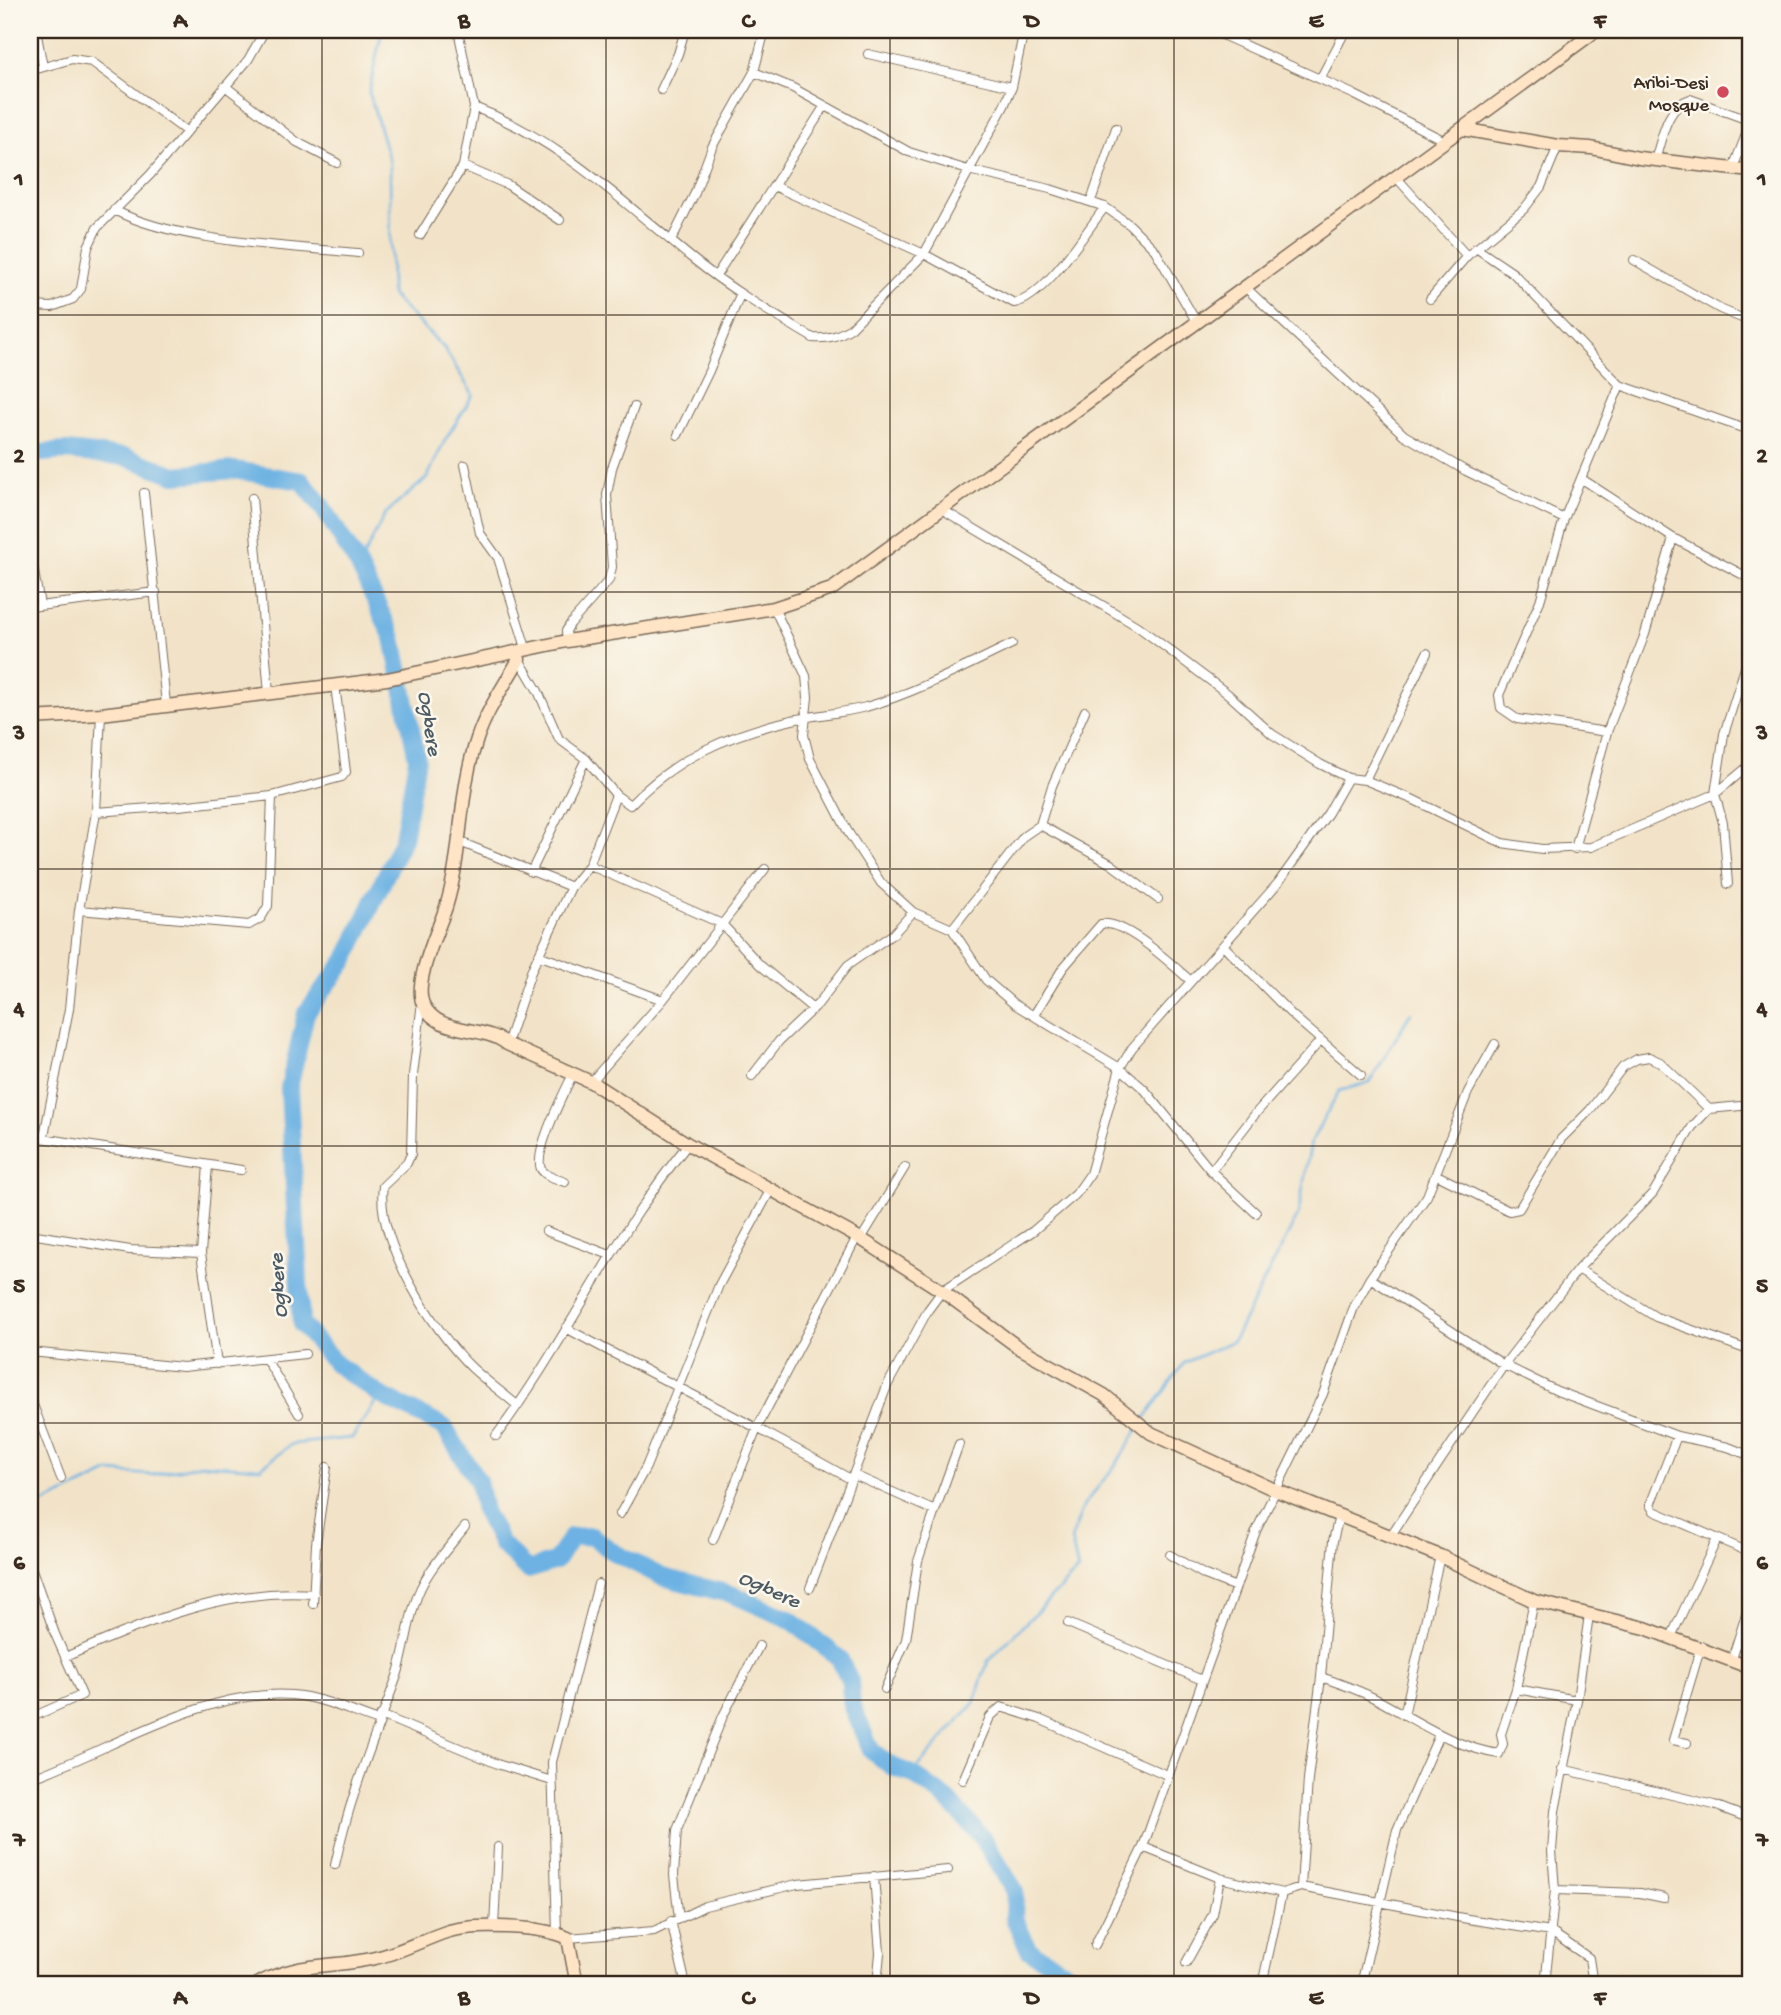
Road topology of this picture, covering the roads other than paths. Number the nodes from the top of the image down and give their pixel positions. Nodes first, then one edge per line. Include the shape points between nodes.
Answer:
1 (36, 30) edge
2 (265, 30) edge
3 (458, 30) edge
4 (685, 30) edge
5 (765, 30) edge
6 (1024, 30) edge
7 (1211, 30) edge
8 (1346, 30) edge
9 (1597, 30) edge
10 (868, 54) dead end
11 (43, 66) junction
12 (30, 71) edge
13 (754, 72) junction
14 (1320, 79) junction
15 (225, 86) junction
16 (1012, 87) junction
17 (661, 90) dead end
18 (474, 107) junction
19 (824, 107) junction
20 (1751, 122) edge
21 (1116, 128) dead end
22 (1462, 129) junction
23 (186, 131) junction
24 (1445, 141) junction
25 (1559, 146) junction
26 (1655, 160) junction
27 (337, 163) dead end
28 (463, 166) junction
29 (1733, 168) junction
30 (968, 170) junction
31 (1751, 171) edge
32 (1396, 177) junction
33 (775, 186) junction
34 (1091, 201) junction
35 (1105, 207) junction
36 (114, 210) junction
37 (560, 220) dead end
38 (420, 235) dead end
39 (671, 241) junction
40 (1476, 248) junction
41 (358, 253) dead end
42 (924, 254) junction
43 (1467, 256) junction
44 (1634, 260) dead end
45 (716, 276) junction
46 (1246, 288) junction
47 (740, 295) junction
48 (1430, 299) dead end
49 (30, 306) edge
50 (1751, 322) edge
51 (1197, 323) junction
52 (1620, 385) junction
53 (634, 407) dead end
54 (1751, 431) edge
55 (678, 435) dead end
56 (465, 465) dead end
57 (1582, 479) junction
58 (144, 493) dead end
59 (252, 498) dead end
60 (943, 510) junction
61 (1564, 519) junction
62 (1673, 538) junction
63 (30, 550) edge
64 (1751, 579) edge
65 (156, 592) junction
66 (40, 606) junction
67 (30, 607) edge
68 (774, 608) junction
69 (567, 641) junction
70 (1012, 644) dead end
71 (1751, 649) edge
72 (1427, 653) dead end
73 (521, 654) junction
74 (335, 685) junction
75 (269, 693) junction
76 (166, 704) junction
77 (1085, 711) dead end
78 (101, 714) junction
79 (30, 718) edge
80 (807, 718) junction
81 (1607, 732) junction
82 (586, 760) junction
83 (1751, 764) edge
84 (1348, 778) junction
85 (1365, 780) junction
86 (1715, 794) junction
87 (616, 795) junction
88 (272, 796) junction
89 (96, 811) junction
90 (1040, 825) junction
91 (460, 842) junction
92 (1575, 849) junction
93 (589, 865) junction
94 (765, 869) dead end
95 (531, 872) junction
96 (1728, 884) dead end
97 (571, 887) junction
98 (1158, 899) dead end
99 (79, 910) junction
100 (913, 912) junction
101 (722, 924) junction
102 (952, 929) junction
103 (1224, 947) junction
104 (538, 955) junction
105 (1191, 981) junction
106 (663, 999) junction
107 (422, 1002) junction
108 (813, 1009) junction
109 (1034, 1015) junction
110 (1321, 1040) junction
111 (507, 1044) junction
112 (1495, 1044) dead end
113 (1120, 1068) junction
114 (573, 1074) junction
115 (1362, 1075) dead end
116 (752, 1076) dead end
117 (591, 1082) junction
118 (1751, 1105) edge
119 (1709, 1109) junction
120 (30, 1136) edge
121 (44, 1136) junction
122 (688, 1144) junction
123 (208, 1165) junction
124 (905, 1167) dead end
125 (241, 1170) dead end
126 (1211, 1171) junction
127 (1437, 1175) junction
128 (565, 1182) dead end
129 (771, 1189) junction
130 (1255, 1213) dead end
131 (546, 1231) dead end
132 (30, 1234) edge
133 (859, 1238) junction
134 (201, 1253) junction
135 (610, 1255) junction
136 (1578, 1269) junction
137 (1370, 1278) junction
138 (942, 1291) junction
139 (566, 1328) junction
140 (1751, 1351) edge
141 (30, 1352) edge
142 (305, 1354) dead end
143 (266, 1359) junction
144 (217, 1364) junction
145 (1504, 1365) junction
146 (679, 1390) junction
147 (30, 1397) edge
148 (518, 1406) junction
149 (299, 1414) dead end
150 (758, 1426) junction
151 (496, 1436) dead end
152 (1677, 1436) junction
153 (959, 1444) dead end
154 (1751, 1456) edge
155 (327, 1467) dead end
156 (853, 1477) junction
157 (61, 1478) dead end
158 (1275, 1490) junction
159 (935, 1511) junction
160 (620, 1514) dead end
161 (1339, 1516) junction
162 (464, 1527) dead end
163 (1391, 1535) junction
164 (1717, 1539) junction
165 (713, 1540) dead end
166 (1751, 1553) edge
167 (1170, 1555) dead end
168 (1440, 1556) junction
169 (30, 1564) edge
170 (598, 1584) dead end
171 (1236, 1587) junction
172 (810, 1588) dead end
173 (314, 1594) junction
174 (1751, 1599) edge
175 (1534, 1601) junction
176 (313, 1604) dead end
177 (1589, 1615) junction
178 (1068, 1623) dead end
179 (1671, 1637) junction
180 (759, 1646) dead end
181 (1701, 1646) junction
182 (65, 1657) junction
183 (1731, 1659) junction
184 (1751, 1668) edge
185 (1321, 1677) junction
186 (1202, 1680) junction
187 (885, 1689) dead end
188 (1516, 1689) junction
189 (1577, 1700) junction
190 (1404, 1715) junction
191 (30, 1718) edge
192 (380, 1718) junction
193 (1438, 1735) junction
194 (1687, 1743) dead end
195 (1562, 1769) junction
196 (1167, 1775) junction
197 (30, 1779) edge
198 (962, 1780) dead end
199 (552, 1781) junction
200 (1751, 1819) edge
201 (498, 1847) dead end
202 (1143, 1847) junction
203 (335, 1865) dead end
204 (948, 1870) dead end
205 (874, 1876) junction
206 (1220, 1878) junction
207 (1301, 1887) junction
208 (1555, 1890) junction
209 (1282, 1893) junction
210 (1664, 1898) dead end
211 (1380, 1902) junction
212 (675, 1920) junction
213 (494, 1927) junction
214 (1551, 1932) junction
215 (562, 1935) junction
216 (1096, 1945) dead end
217 (1186, 1963) dead end
218 (1751, 1971) edge
219 (256, 1985) edge
220 (577, 1985) edge
221 (686, 1985) edge
222 (877, 1985) edge
223 (1262, 1985) edge
224 (1361, 1985) edge
225 (1545, 1985) edge
226 (1593, 1985) edge
227 (1740, 1985) edge

1 - 11 street
2 - 15 street via 248,60
3 - 18 street
4 - 17 street
5 - 13 street
6 - 16 street
7 - 14 street
8 - 14 street
9 - 22 street
10 - 16 street
11 - 12 street
11 - 23 street via 72,59 92,62
13 - 19 street
13 - 39 street via 712,147
14 - 24 street
15 - 23 street
15 - 27 street via 297,142
16 - 30 street via 988,141
18 - 28 street
18 - 39 street via 516,123 559,150
19 - 30 street via 909,152
19 - 33 street
20 - 26 street via 1690,99 1682,101 1672,110
20 - 29 street
21 - 34 street
22 - 24 street
22 - 25 street
23 - 36 street
24 - 32 street
25 - 26 street
25 - 40 street via 1541,187 1524,209
26 - 29 street
28 - 37 street via 508,186
28 - 38 street
29 - 31 street
30 - 34 street
30 - 42 street
32 - 43 street
32 - 46 street
33 - 42 street
33 - 45 street
34 - 35 street
35 - 42 street via 1026,301 1014,303
35 - 51 street via 1155,250
36 - 41 street via 146,225
36 - 49 street via 91,238 81,289 73,299 52,307
39 - 45 street
40 - 43 street
40 - 52 street via 1513,273
42 - 47 street via 851,327 826,339 813,338
43 - 48 street
44 - 50 street
45 - 47 street
46 - 51 street
46 - 61 street via 1404,435
47 - 55 street
51 - 60 street
52 - 54 street
52 - 57 street
53 - 69 street via 607,495 609,580 571,623
56 - 73 street via 477,525 498,558
57 - 61 street
57 - 62 street
58 - 65 street
59 - 75 street
60 - 68 street via 832,589
60 - 84 street via 1137,626 1228,694 1272,734
61 - 81 street via 1539,601 1499,695 1501,708 1517,719
62 - 64 street
62 - 81 street
63 - 66 street
65 - 66 street
65 - 76 street
66 - 67 street
68 - 69 street
68 - 80 street via 804,667
69 - 73 street
70 - 80 street via 929,685 864,707
71 - 86 street via 1724,734
72 - 85 street
73 - 74 street
73 - 82 street via 559,739
73 - 91 street via 477,738 464,792
74 - 75 street
74 - 88 street via 344,775
75 - 76 street
76 - 78 street
77 - 90 street
78 - 79 street
78 - 89 street
80 - 87 street via 710,745 656,778 630,805
80 - 100 street via 804,736 810,759 848,832 881,883
81 - 92 street
82 - 87 street
82 - 95 street
83 - 86 street
84 - 85 street
84 - 103 street via 1306,846
85 - 92 street via 1502,843
86 - 92 street via 1604,843
86 - 96 street via 1723,824
87 - 93 street
88 - 89 street
88 - 99 street via 268,906 261,918 249,925
89 - 99 street
90 - 98 street via 1111,864
90 - 102 street via 1024,836
91 - 95 street
91 - 107 street via 451,891 421,980
93 - 97 street
93 - 101 street
94 - 101 street
95 - 97 street
97 - 104 street
99 - 121 street via 69,1009
100 - 102 street
100 - 108 street via 893,934 848,965
101 - 106 street
101 - 108 street via 760,965
102 - 109 street via 986,980
103 - 105 street
103 - 110 street
104 - 106 street
104 - 111 street
105 - 109 street via 1118,926 1101,924 1063,968
105 - 113 street via 1147,1028
106 - 117 street
107 - 111 street via 438,1021 499,1037
107 - 148 street via 413,1074 411,1154 383,1186 387,1225 407,1276 427,1310 472,1368
108 - 116 street via 779,1041
109 - 113 street
110 - 115 street
110 - 126 street
111 - 114 street
112 - 127 street via 1468,1092
113 - 126 street via 1145,1090
113 - 138 street via 1090,1174 1076,1194 1034,1231
114 - 117 street
114 - 128 street via 548,1128 540,1160 548,1175
117 - 122 street
118 - 119 street
119 - 127 street via 1660,1062 1649,1057 1637,1059 1623,1067 1561,1139 1519,1209 1509,1211
119 - 136 street via 1692,1127 1653,1193
120 - 121 street
121 - 123 street
122 - 129 street
122 - 135 street via 650,1191
123 - 125 street
123 - 134 street
124 - 133 street
126 - 130 street
127 - 137 street
129 - 133 street
129 - 146 street via 714,1294
131 - 135 street
132 - 134 street via 130,1250
133 - 138 street
133 - 150 street
134 - 144 street
135 - 139 street
136 - 140 street via 1657,1317
136 - 145 street
137 - 145 street
137 - 158 street via 1354,1307 1323,1394
138 - 156 street via 887,1386
138 - 158 street via 1018,1347 1104,1395 1151,1433
139 - 146 street
139 - 148 street
141 - 144 street via 163,1366
142 - 143 street
143 - 144 street
143 - 149 street
145 - 152 street via 1557,1391
145 - 163 street
146 - 150 street
146 - 160 street
147 - 157 street
148 - 151 street
150 - 156 street
150 - 165 street
152 - 154 street
152 - 164 street via 1650,1505 1659,1514
153 - 159 street
155 - 173 street
156 - 159 street
156 - 172 street
158 - 161 street
158 - 171 street
159 - 187 street via 918,1561 906,1640
161 - 163 street
161 - 185 street
162 - 192 street via 415,1601 400,1664
163 - 168 street
164 - 166 street
164 - 179 street
167 - 171 street
168 - 175 street
168 - 190 street
169 - 182 street
170 - 199 street via 555,1741
171 - 186 street
173 - 176 street
173 - 182 street via 240,1597 175,1612
174 - 183 street
175 - 177 street
175 - 188 street
177 - 179 street
177 - 189 street
178 - 186 street
179 - 181 street
180 - 212 street via 723,1716 677,1830
181 - 183 street
181 - 194 street via 1672,1740
182 - 191 street via 82,1695
183 - 184 street
185 - 190 street via 1369,1695
185 - 207 street
186 - 196 street
188 - 189 street
188 - 193 street via 1499,1754
189 - 195 street
190 - 193 street
192 - 197 street via 290,1695 220,1701
192 - 199 street
192 - 203 street via 346,1815
193 - 211 street via 1397,1830
195 - 200 street via 1714,1805
195 - 208 street via 1552,1851
196 - 198 street via 1001,1707 990,1717
196 - 202 street
199 - 215 street
201 - 213 street
202 - 206 street
202 - 216 street
204 - 205 street
205 - 212 street via 797,1884 705,1906
205 - 222 street via 880,1953
206 - 209 street
206 - 217 street via 1213,1914
207 - 209 street
207 - 211 street
208 - 210 street
208 - 214 street
209 - 223 street
211 - 214 street
211 - 224 street
212 - 215 street via 654,1931
212 - 221 street
213 - 215 street
213 - 219 street via 449,1931 372,1959 285,1970
214 - 225 street
214 - 226 street via 1589,1958
215 - 220 street
218 - 227 street

